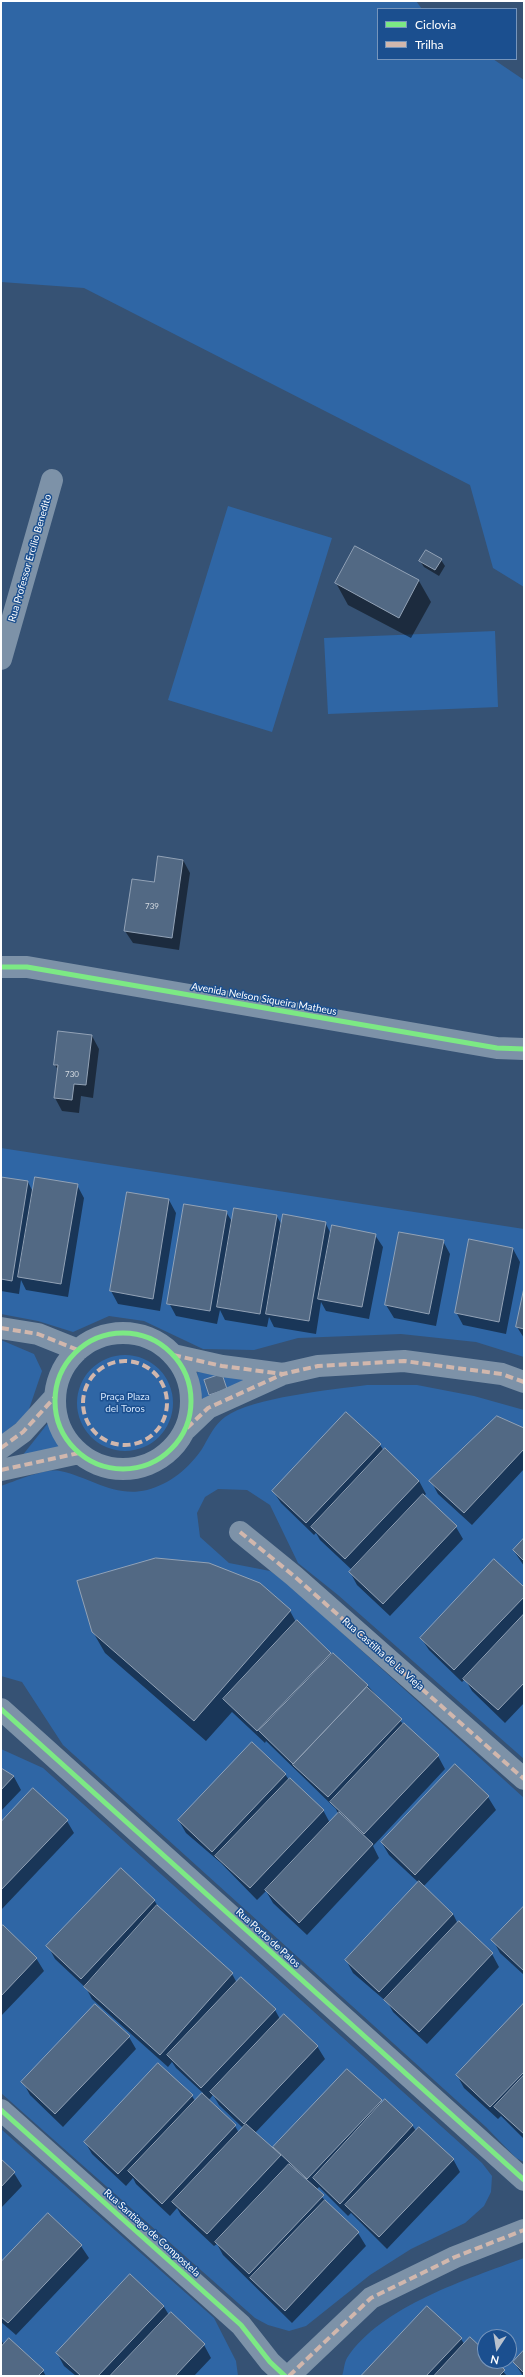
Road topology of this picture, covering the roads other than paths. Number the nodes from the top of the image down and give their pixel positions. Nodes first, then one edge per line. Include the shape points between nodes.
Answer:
1 (52, 480) dead end
2 (1, 660) edge
3 (1, 967) edge
4 (524, 1048) edge
5 (1, 1328) edge
6 (78, 1350) junction
7 (173, 1355) junction
8 (283, 1374) junction
9 (524, 1382) edge
10 (55, 1397) junction
11 (186, 1430) junction
12 (1, 1448) edge
13 (79, 1453) junction
14 (1, 1470) edge
15 (240, 1532) dead end
16 (1, 1709) edge
17 (524, 1779) edge
18 (1, 2110) edge
19 (524, 2180) edge
20 (524, 2230) edge
21 (285, 2376) edge
22 (290, 2376) edge

1 - 2 street, Rua Professor Ercílio Benedito
3 - 4 street, Avenida Nelson Siqueira Matheus via 27,967 497,1048
5 - 6 street via 38,1334
6 - 7 street via 93,1340 109,1334 127,1333 144,1336 160,1344
6 - 10 street via 61,1371
7 - 8 street via 222,1366
7 - 11 street via 185,1372 191,1390 191,1410
8 - 9 street via 318,1366 404,1361 502,1374
8 - 11 street via 208,1408
10 - 12 street via 23,1432
10 - 13 street via 60,1428
11 - 13 street via 176,1445 163,1457 147,1465 129,1469 111,1468
13 - 14 street
15 - 17 street, Rua Castilha de La Vieja via 294,1576
16 - 19 street, Rua Porto de Palos
18 - 21 street, Rua Santiago de Compostela via 241,2325 270,2362
20 - 22 street via 455,2257 371,2298

